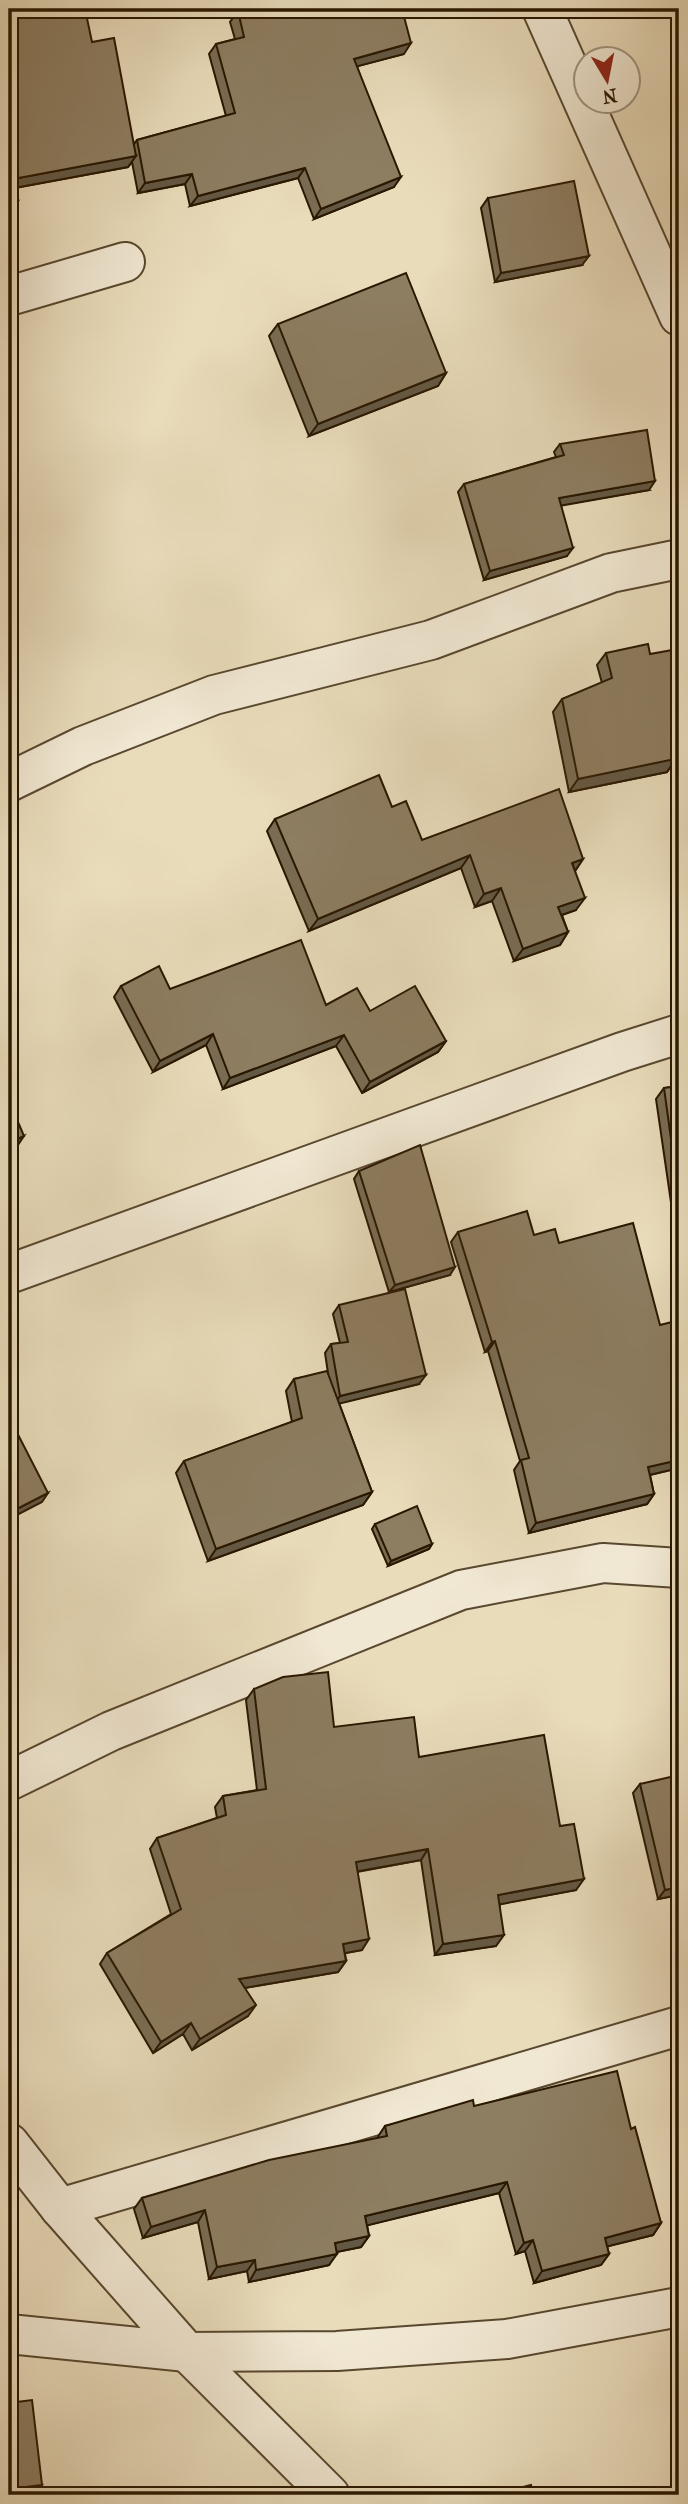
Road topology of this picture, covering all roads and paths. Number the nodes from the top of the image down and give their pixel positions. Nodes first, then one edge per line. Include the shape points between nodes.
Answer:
1 (542, 9) edge
2 (125, 262) dead end
3 (9, 296) edge
4 (679, 316) edge
5 (679, 559) edge
6 (9, 782) edge
7 (679, 1034) edge
8 (9, 1274) edge
9 (679, 1568) edge
10 (9, 1781) edge
11 (679, 2026) edge
12 (9, 2143) edge
13 (60, 2208) junction
14 (679, 2307) edge
15 (9, 2334) edge
16 (187, 2352) junction
17 (330, 2495) edge

1 - 4 street
2 - 3 street
5 - 6 street via 611,573 431,640 215,695 83,746
7 - 8 street
9 - 10 street via 603,1563 461,1590 111,1731
11 - 13 street
12 - 13 street
13 - 16 street
14 - 16 street via 507,2339 337,2351
15 - 16 street
16 - 17 street

